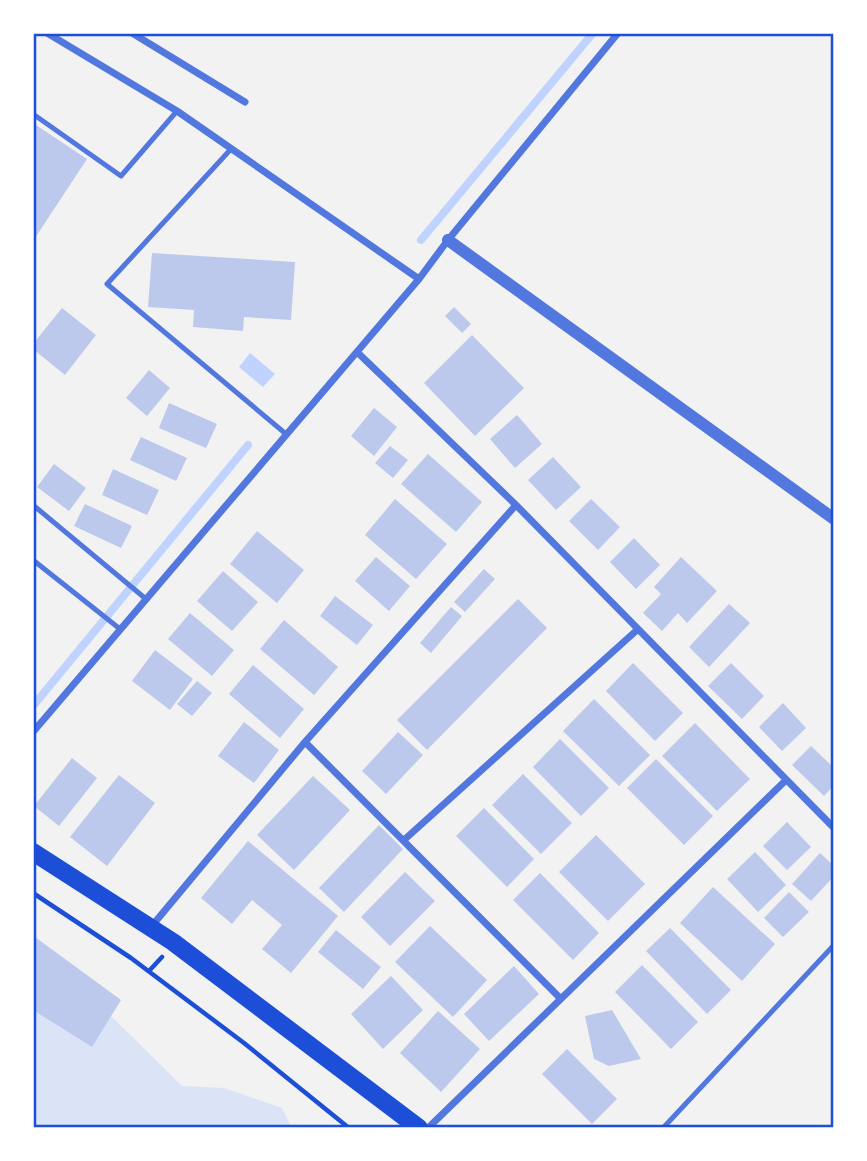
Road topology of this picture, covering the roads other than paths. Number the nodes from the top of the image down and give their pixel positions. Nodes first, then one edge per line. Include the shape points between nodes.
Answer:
1 (47, 33) edge
2 (132, 33) edge
3 (618, 33) edge
4 (245, 102) dead end
5 (177, 111) junction
6 (33, 114) edge
7 (231, 149) junction
8 (448, 240) junction
9 (419, 279) junction
10 (357, 352) junction
11 (286, 434) junction
12 (33, 505) edge
13 (516, 505) junction
14 (834, 519) edge
15 (33, 560) edge
16 (143, 596) junction
17 (117, 627) junction
18 (637, 630) junction
19 (33, 732) edge
20 (305, 742) junction
21 (785, 780) junction
22 (834, 828) edge
23 (404, 840) junction
24 (33, 852) edge
25 (151, 927) junction
26 (834, 945) edge
27 (560, 998) junction
28 (419, 1128) edge
29 (428, 1128) edge
30 (663, 1128) edge

1 - 5 street
2 - 4 street
3 - 8 street
5 - 6 lane via 121,176
5 - 7 street
7 - 9 street
7 - 11 lane via 107,284
8 - 9 street
8 - 14 street
9 - 10 street
10 - 11 street
10 - 13 street
11 - 16 street
12 - 16 lane
13 - 18 street
13 - 20 street
15 - 17 lane
16 - 17 street
17 - 19 street
18 - 21 street
18 - 23 street
20 - 23 street
20 - 25 street
21 - 22 street
21 - 27 street
23 - 27 street
24 - 25 main road
25 - 28 main road
26 - 30 lane
27 - 29 street

